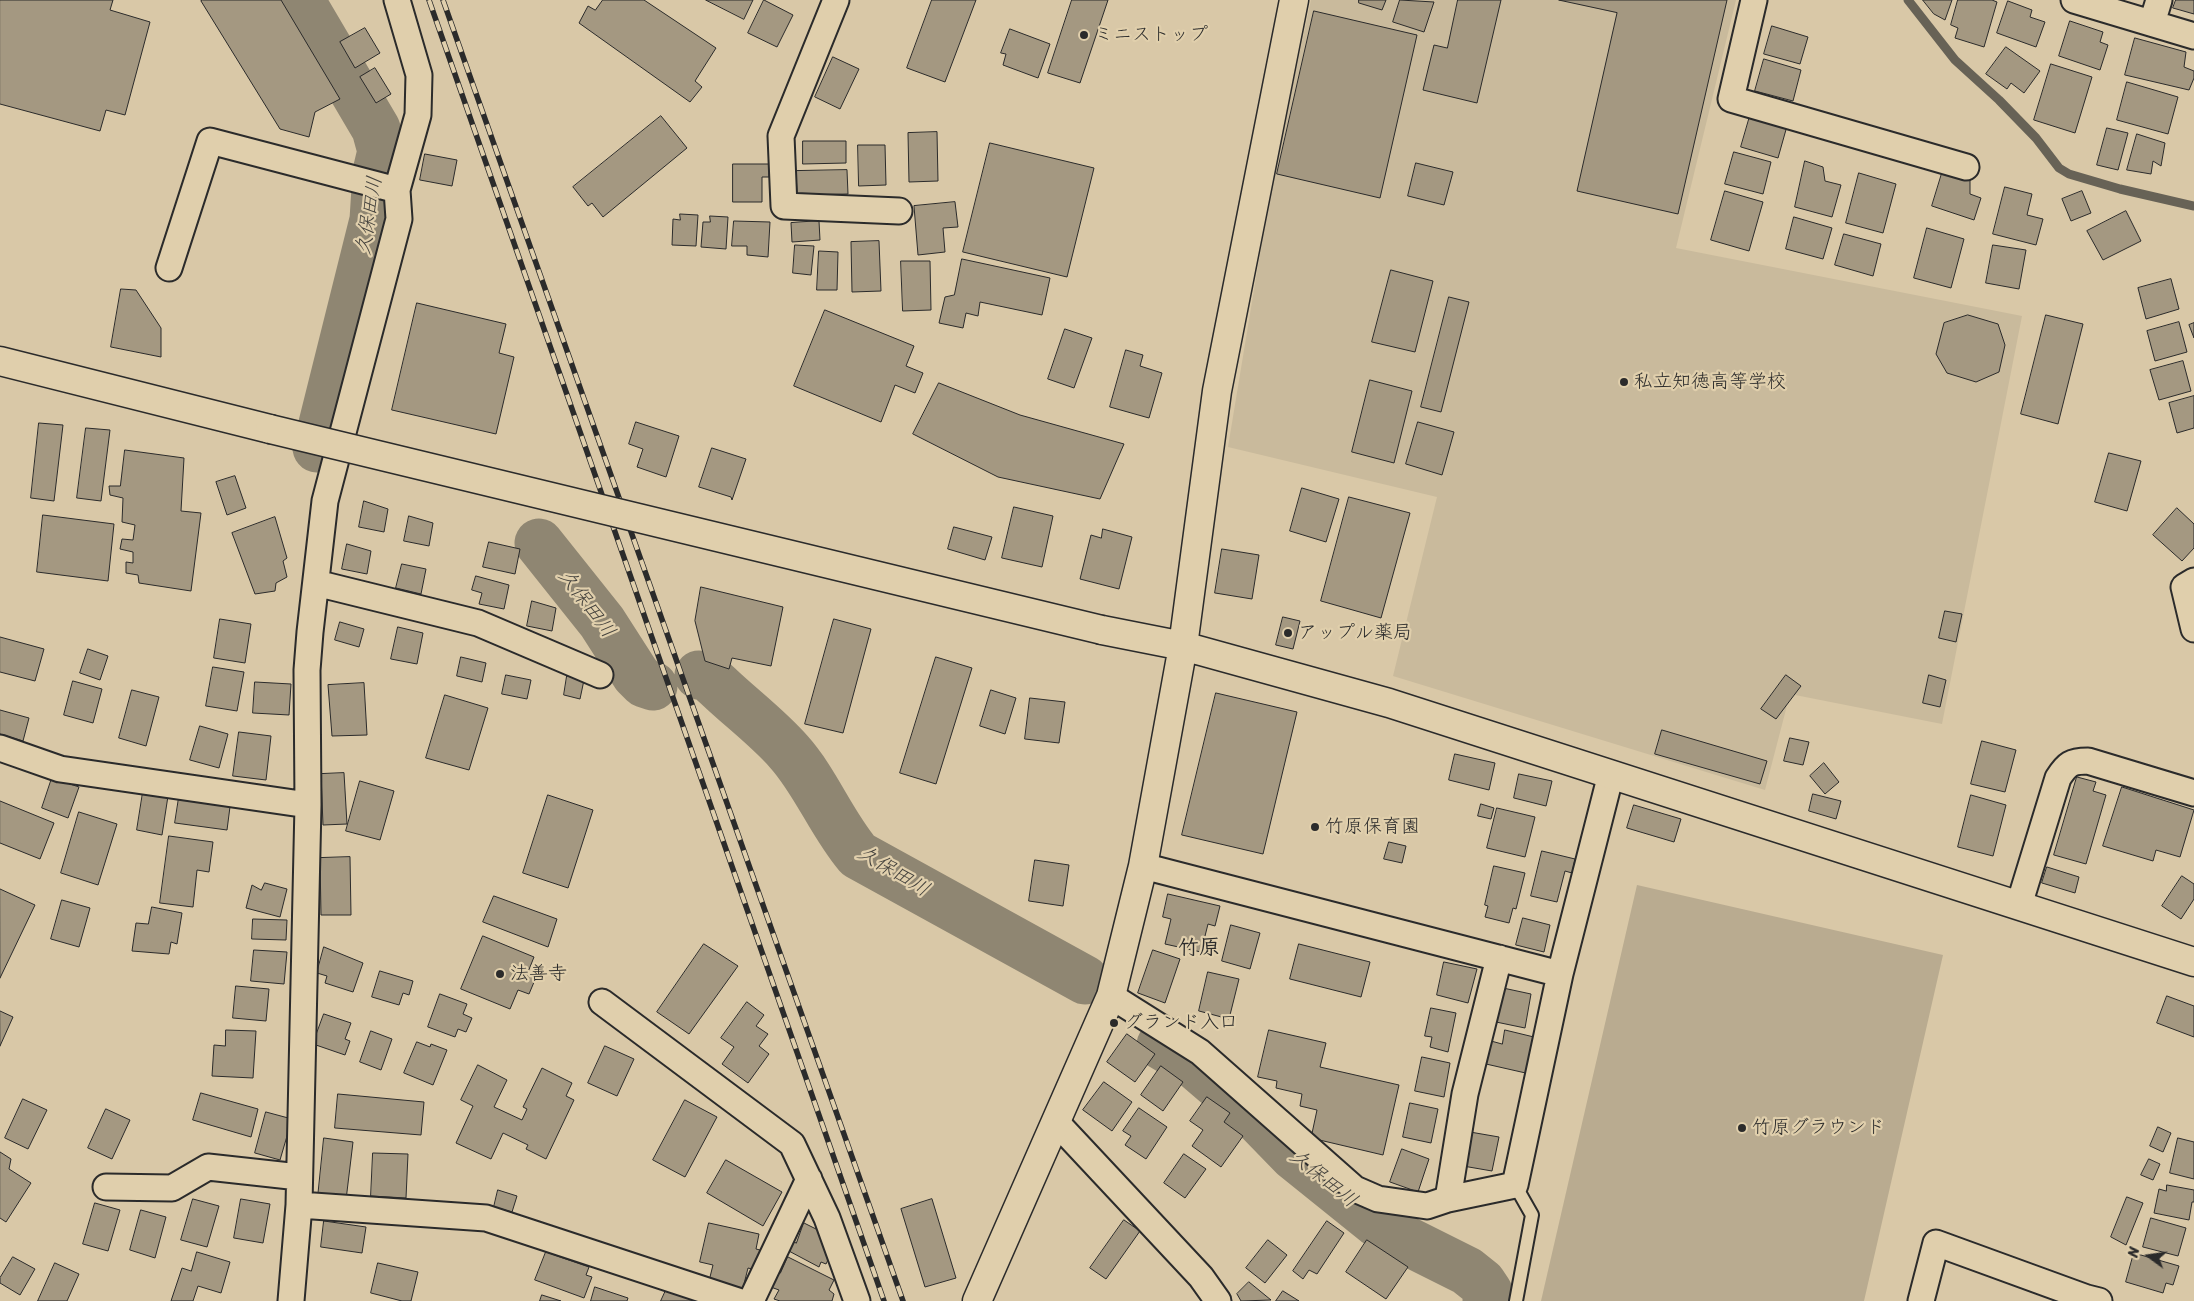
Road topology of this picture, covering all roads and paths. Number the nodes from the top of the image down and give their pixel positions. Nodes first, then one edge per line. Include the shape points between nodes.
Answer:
1 (396, 0) edge
2 (836, 0) edge
3 (1294, 0) edge
4 (1754, 0) edge
5 (2074, 0) edge
6 (2156, 11) edge
7 (2194, 36) edge
8 (1966, 167) dead end
9 (397, 190) junction
10 (899, 211) dead end
11 (169, 268) dead end
12 (0, 361) edge
13 (2194, 581) edge
14 (316, 583) junction
15 (2194, 629) edge
16 (1183, 646) junction
17 (600, 675) dead end
18 (0, 748) edge
19 (1611, 774) junction
20 (2194, 793) edge
21 (308, 805) junction
22 (1143, 866) junction
23 (2020, 904) junction
24 (1499, 958) junction
25 (2194, 962) edge
26 (1560, 974) junction
27 (1111, 996) junction
28 (602, 1002) dead end
29 (1056, 1122) junction
30 (299, 1177) junction
31 (809, 1179) junction
32 (1515, 1185) junction
33 (106, 1187) dead end
34 (1448, 1199) junction
35 (299, 1205) junction
36 (291, 1301) edge
37 (738, 1301) edge
38 (750, 1301) edge
39 (857, 1301) edge
40 (978, 1301) edge
41 (1218, 1301) edge
42 (1516, 1301) edge
43 (1921, 1301) edge
44 (2099, 1301) edge

1 - 9 street via 419,75 418,115
2 - 10 street via 782,136 784,206
3 - 16 street via 1217,391
4 - 8 street via 1731,100
5 - 6 street
6 - 7 street
9 - 11 street via 210,141
9 - 14 street via 398,219 325,501
12 - 16 street, bridge via 1102,630
13 - 15 street via 2184,587
14 - 17 street via 478,623
14 - 21 street via 307,670
16 - 19 street via 1389,703
16 - 22 street
18 - 21 street via 60,769
19 - 23 street
19 - 26 street
20 - 23 street via 2088,761 2075,761 2066,766 2058,778
21 - 30 street
22 - 24 street
22 - 27 street
23 - 25 street
24 - 26 street
24 - 34 street via 1465,1094
26 - 32 street
27 - 29 street
27 - 34 street via 1200,1052 1355,1188 1378,1199 1427,1206
28 - 31 street via 792,1144
29 - 40 street
29 - 41 street via 1201,1277
30 - 33 street via 208,1167 172,1188
30 - 35 street
31 - 38 street
31 - 39 street
32 - 34 street
32 - 42 lane via 1532,1215
35 - 36 street
35 - 37 street via 486,1218
43 - 44 street via 1936,1243

